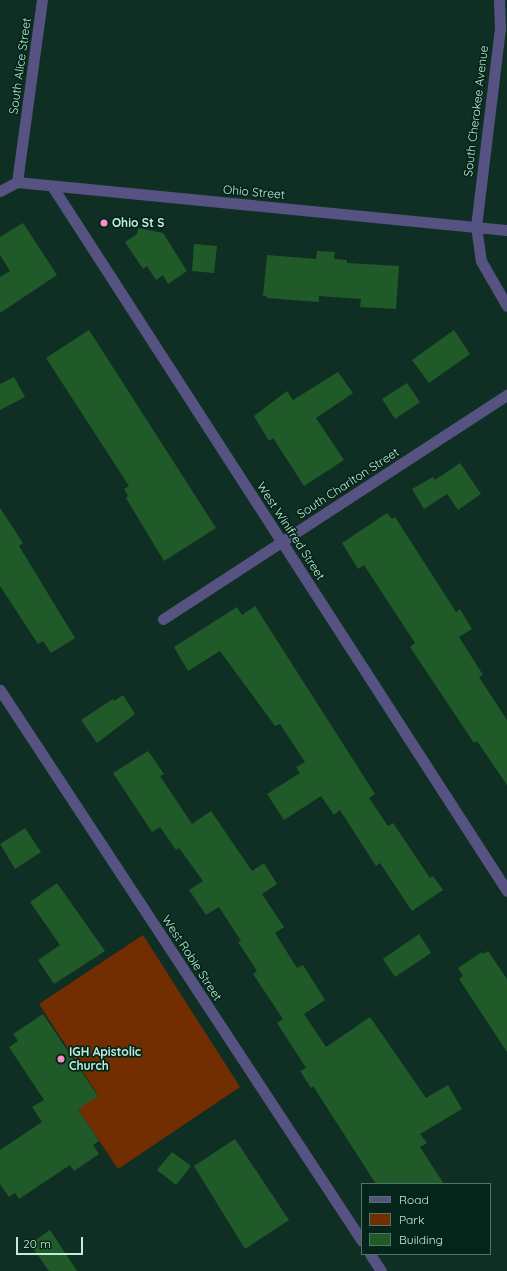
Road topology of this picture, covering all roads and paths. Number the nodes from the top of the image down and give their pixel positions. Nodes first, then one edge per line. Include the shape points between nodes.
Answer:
1 (42, 0) edge
2 (499, 0) edge
3 (16, 182) junction
4 (52, 186) junction
5 (0, 191) edge
6 (476, 226) junction
7 (507, 230) edge
8 (507, 306) edge
9 (507, 394) edge
10 (283, 542) junction
11 (163, 619) dead end
12 (0, 690) edge
13 (507, 891) edge
14 (361, 1239) edge
15 (371, 1255) edge
16 (381, 1271) edge

1 - 3 street, South Alice Street
2 - 6 street, South Cherokee Avenue via 500,28
3 - 4 street, Ohio Street
3 - 5 street
4 - 6 street, Ohio Street
4 - 10 street, West Winifred Street
6 - 7 street, Ohio Street
6 - 8 street, South Cherokee Avenue via 481,261
9 - 10 street, South Charlton Street
10 - 11 street, South Charlton Street
10 - 13 street, West Winifred Street
12 - 14 street, West Robie Street
15 - 16 street

